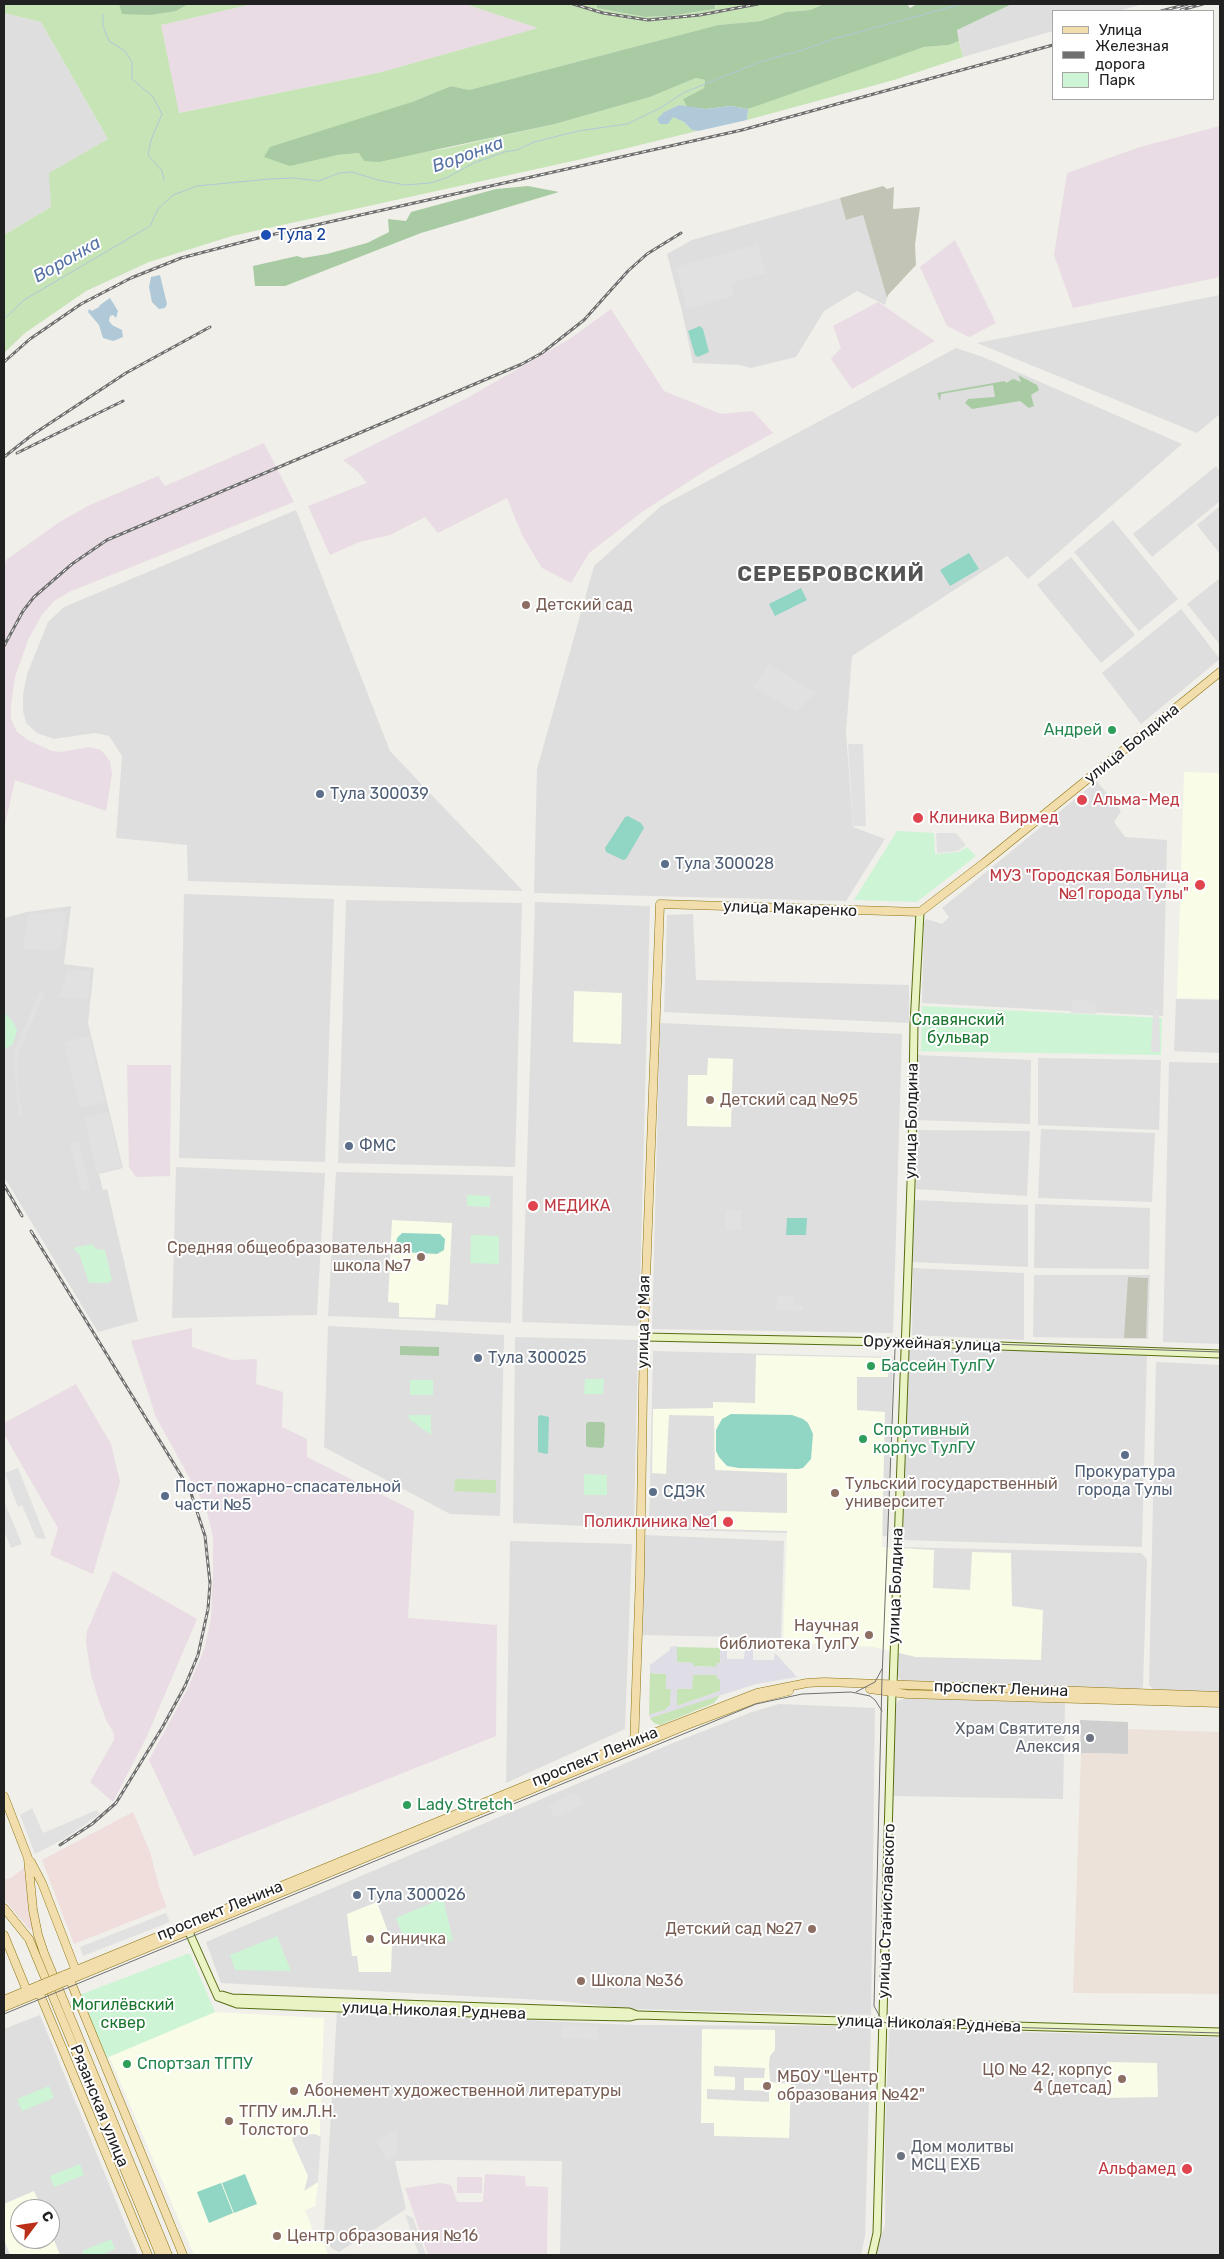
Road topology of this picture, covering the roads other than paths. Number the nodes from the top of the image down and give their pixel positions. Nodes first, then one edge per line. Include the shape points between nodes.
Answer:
1 (1220, 672) edge
2 (660, 904) joint
3 (920, 912) junction
4 (644, 1337) junction
5 (905, 1343) junction
6 (1220, 1354) edge
7 (892, 1688) junction
8 (1220, 1696) edge
9 (1146, 1698) junction
10 (1220, 1703) edge
11 (634, 1744) junction
12 (4, 1796) edge
13 (28, 1858) junction
14 (4, 1908) edge
15 (187, 1928) junction
16 (4, 1935) edge
17 (76, 1971) junction
18 (65, 1979) junction
19 (41, 1989) junction
20 (27, 1991) junction
21 (4, 2000) edge
22 (4, 2007) edge
23 (883, 2022) junction
24 (1220, 2032) edge
25 (148, 2255) edge
26 (160, 2255) edge
27 (168, 2255) edge
28 (183, 2255) edge
29 (872, 2255) edge

1 - 3 main road, улица Болдина
2 - 3 main road, улица Макаренко
2 - 4 main road, улица 9 Мая
3 - 5 street, улица Болдина
4 - 5 street, Оружейная улица
4 - 11 main road, улица 9 Мая
5 - 6 street, Оружейная улица
5 - 7 street, улица Болдина
7 - 9 main road, проспект Ленина
7 - 11 main road, проспект Ленина via 838,1687 785,1692
7 - 11 main road, проспект Ленина via 807,1683 757,1693 654,1732
7 - 23 street, улица Станиславского
8 - 9 main road, проспект Ленина
9 - 10 main road, проспект Ленина
11 - 15 main road, проспект Ленина
12 - 13 main road
13 - 17 main road via 42,1883
13 - 27 main road, Рязанская улица via 38,1935
14 - 26 main road, Рязанская улица via 29,1939
15 - 17 main road, проспект Ленина
15 - 18 main road, проспект Ленина
15 - 23 street, улица Николая Руднева via 218,1997 231,2000
16 - 20 main road
17 - 18 main road, проспект Ленина
18 - 19 main road, проспект Ленина, bridge
18 - 28 main road
19 - 20 main road, проспект Ленина
19 - 22 main road, проспект Ленина
19 - 25 main road
20 - 21 main road, проспект Ленина
23 - 24 street, улица Николая Руднева
23 - 29 street, улица Станиславского via 877,2233

